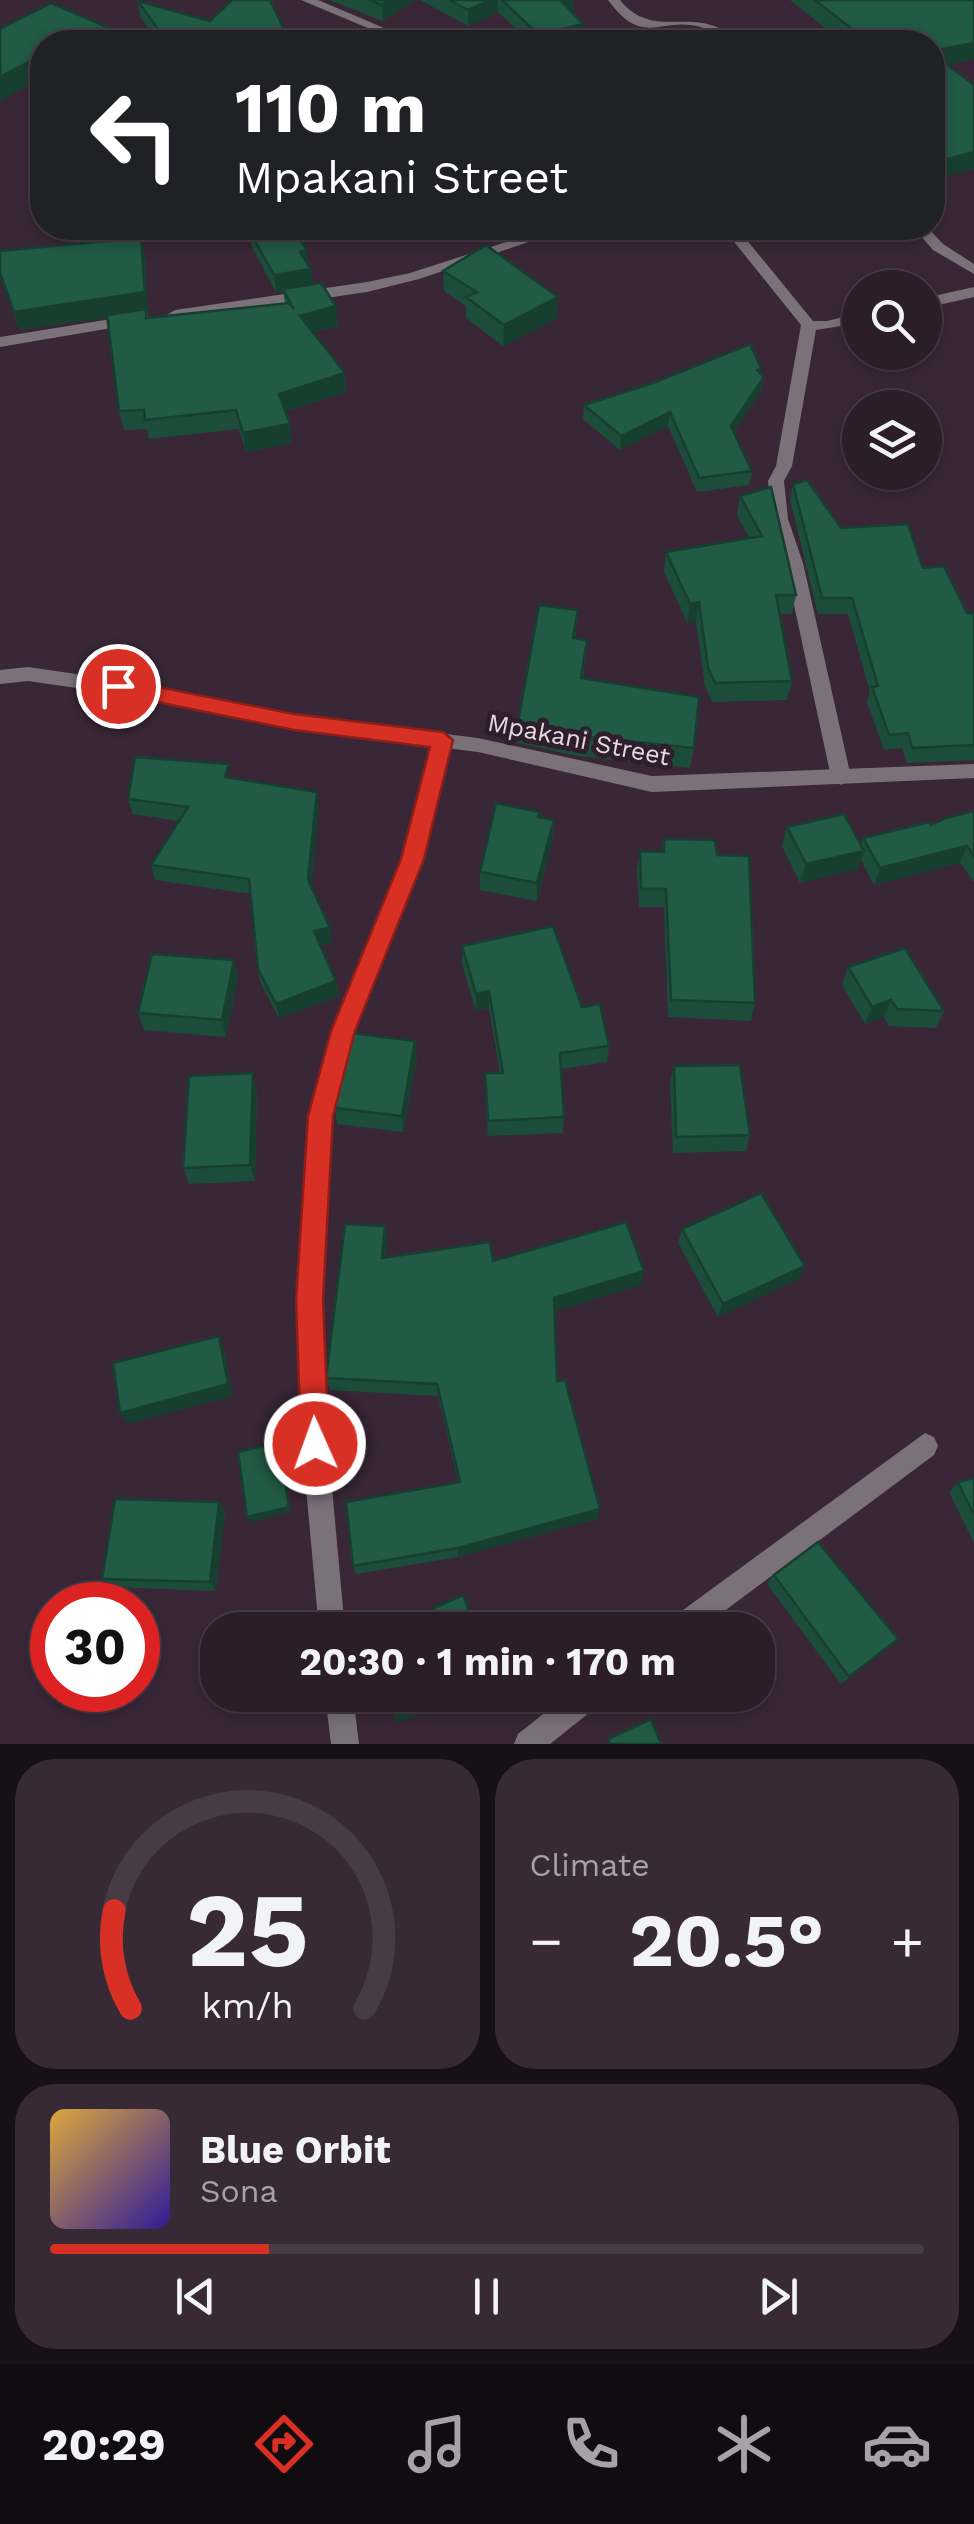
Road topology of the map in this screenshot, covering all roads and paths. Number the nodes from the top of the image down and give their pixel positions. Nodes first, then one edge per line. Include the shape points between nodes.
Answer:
1 (307, 0) edge
2 (614, 0) edge
3 (381, 30) edge
4 (715, 30) edge
5 (524, 240) edge
6 (740, 240) edge
7 (932, 240) edge
8 (974, 270) edge
9 (974, 292) edge
10 (942, 299) edge
11 (842, 322) edge
12 (809, 325) junction
13 (0, 342) edge
14 (0, 668) edge
15 (28, 674) junction
16 (0, 677) edge
17 (443, 740) junction
18 (974, 771) edge
19 (840, 777) junction
20 (925, 1446) dead end
21 (330, 1612) edge
22 (701, 1612) edge
23 (341, 1712) edge
24 (568, 1712) edge
25 (345, 1744) edge
26 (528, 1744) edge

1 - 3 street
2 - 4 street via 643,25 704,23
5 - 13 street via 382,284
6 - 12 street
7 - 8 street
9 - 10 street
11 - 12 street
12 - 19 street via 776,481
14 - 15 street
15 - 16 street, Mpakani Street
15 - 17 street, Mpakani Street via 294,722
17 - 19 street, Mpakani Street via 652,784
17 - 21 street via 413,859 343,1031 321,1116 310,1300
18 - 19 street, Mpakani Street
20 - 22 street
23 - 25 street
24 - 26 street

